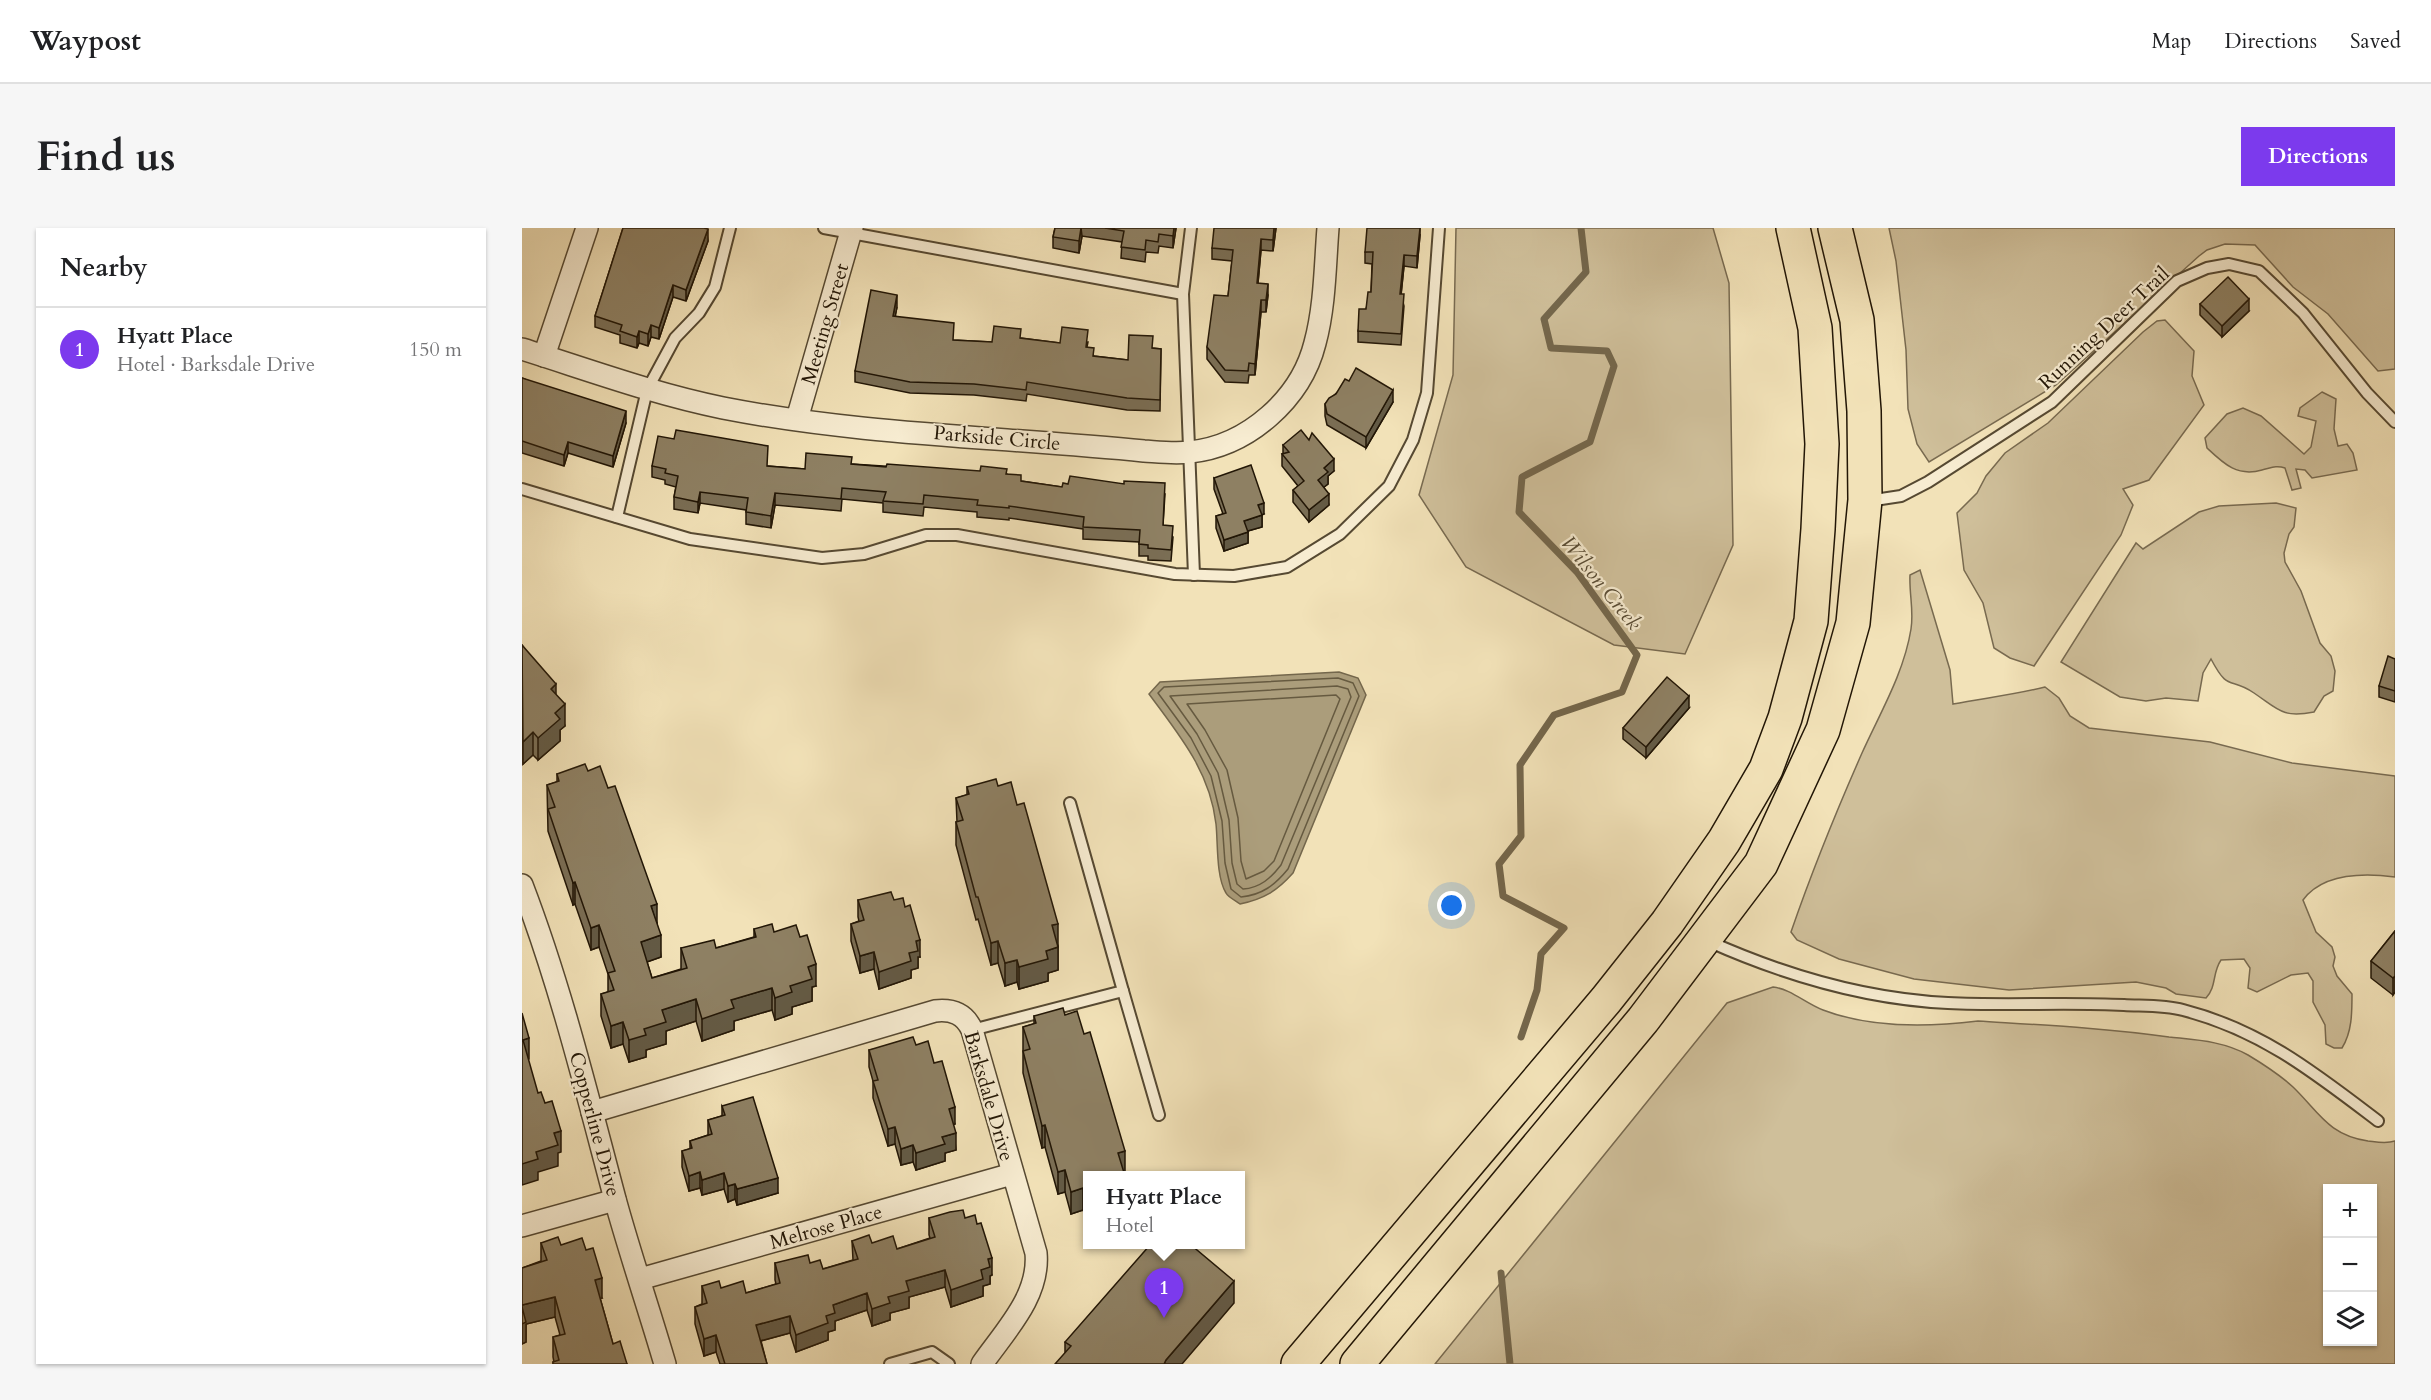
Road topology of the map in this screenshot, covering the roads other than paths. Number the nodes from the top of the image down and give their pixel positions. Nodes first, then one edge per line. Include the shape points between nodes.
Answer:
1 (587, 228) edge
2 (730, 228) edge
3 (824, 228) edge
4 (1191, 228) edge
5 (1328, 228) edge
6 (1440, 228) edge
7 (1793, 228) edge
8 (1835, 228) edge
9 (851, 231) edge
10 (1183, 294) junction
11 (522, 349) edge
12 (544, 356) junction
13 (647, 390) junction
14 (797, 419) junction
15 (2395, 422) edge
16 (1190, 452) junction
17 (522, 489) edge
18 (1865, 500) junction
19 (617, 517) junction
20 (1194, 575) junction
21 (1070, 803) dead end
22 (522, 885) edge
23 (1705, 940) junction
24 (1123, 990) junction
25 (972, 1030) junction
26 (592, 1112) junction
27 (1159, 1115) dead end
28 (2378, 1121) dead end
29 (1012, 1174) junction
30 (615, 1200) junction
31 (522, 1226) edge
32 (640, 1279) junction
33 (665, 1364) edge
34 (890, 1364) edge
35 (949, 1364) edge
36 (982, 1364) edge
37 (1298, 1364) edge
38 (1357, 1364) edge

1 - 12 street
2 - 13 lane via 715,287 699,313 675,338
3 - 9 lane
4 - 10 lane
5 - 16 street, Parkside Circle via 1315,344 1303,372 1267,419 1217,446
6 - 20 lane via 1427,393 1413,440 1389,486 1340,534 1287,567 1234,576
7 - 37 highway via 1815,328 1822,444 1818,529 1811,621 1785,718 1766,769 1724,842 1633,966
8 - 18 highway via 1857,320
9 - 10 lane
9 - 14 street, Meeting Street
10 - 16 lane
11 - 12 street, Parkside Circle
12 - 13 street, Parkside Circle
13 - 14 street, Parkside Circle via 723,408
13 - 19 lane
14 - 16 street, Parkside Circle
15 - 18 lane, Running Deer Trail via 2303,313 2259,271 2229,264 2207,268 2177,281 2052,402 1900,496
16 - 20 lane
17 - 19 lane
18 - 23 highway via 1853,623 1823,730 1761,864
19 - 20 lane via 690,540 822,558 864,554 926,535 957,535
21 - 24 lane
22 - 26 street, Copperline Drive
23 - 28 lane via 1761,965 1831,986 1888,997 1946,1003 2075,1002 2181,1010 2242,1029 2305,1066
23 - 38 highway
24 - 25 lane
24 - 27 lane
25 - 26 street, Barksdale Drive via 962,1016 935,1011
25 - 29 street, Barksdale Drive
26 - 30 street, Copperline Drive
29 - 32 street, Melrose Place
29 - 36 street, Barksdale Drive via 1038,1268 1029,1294
30 - 31 street
30 - 32 street, Copperline Drive
32 - 33 street, Copperline Drive
34 - 35 lane via 932,1353

